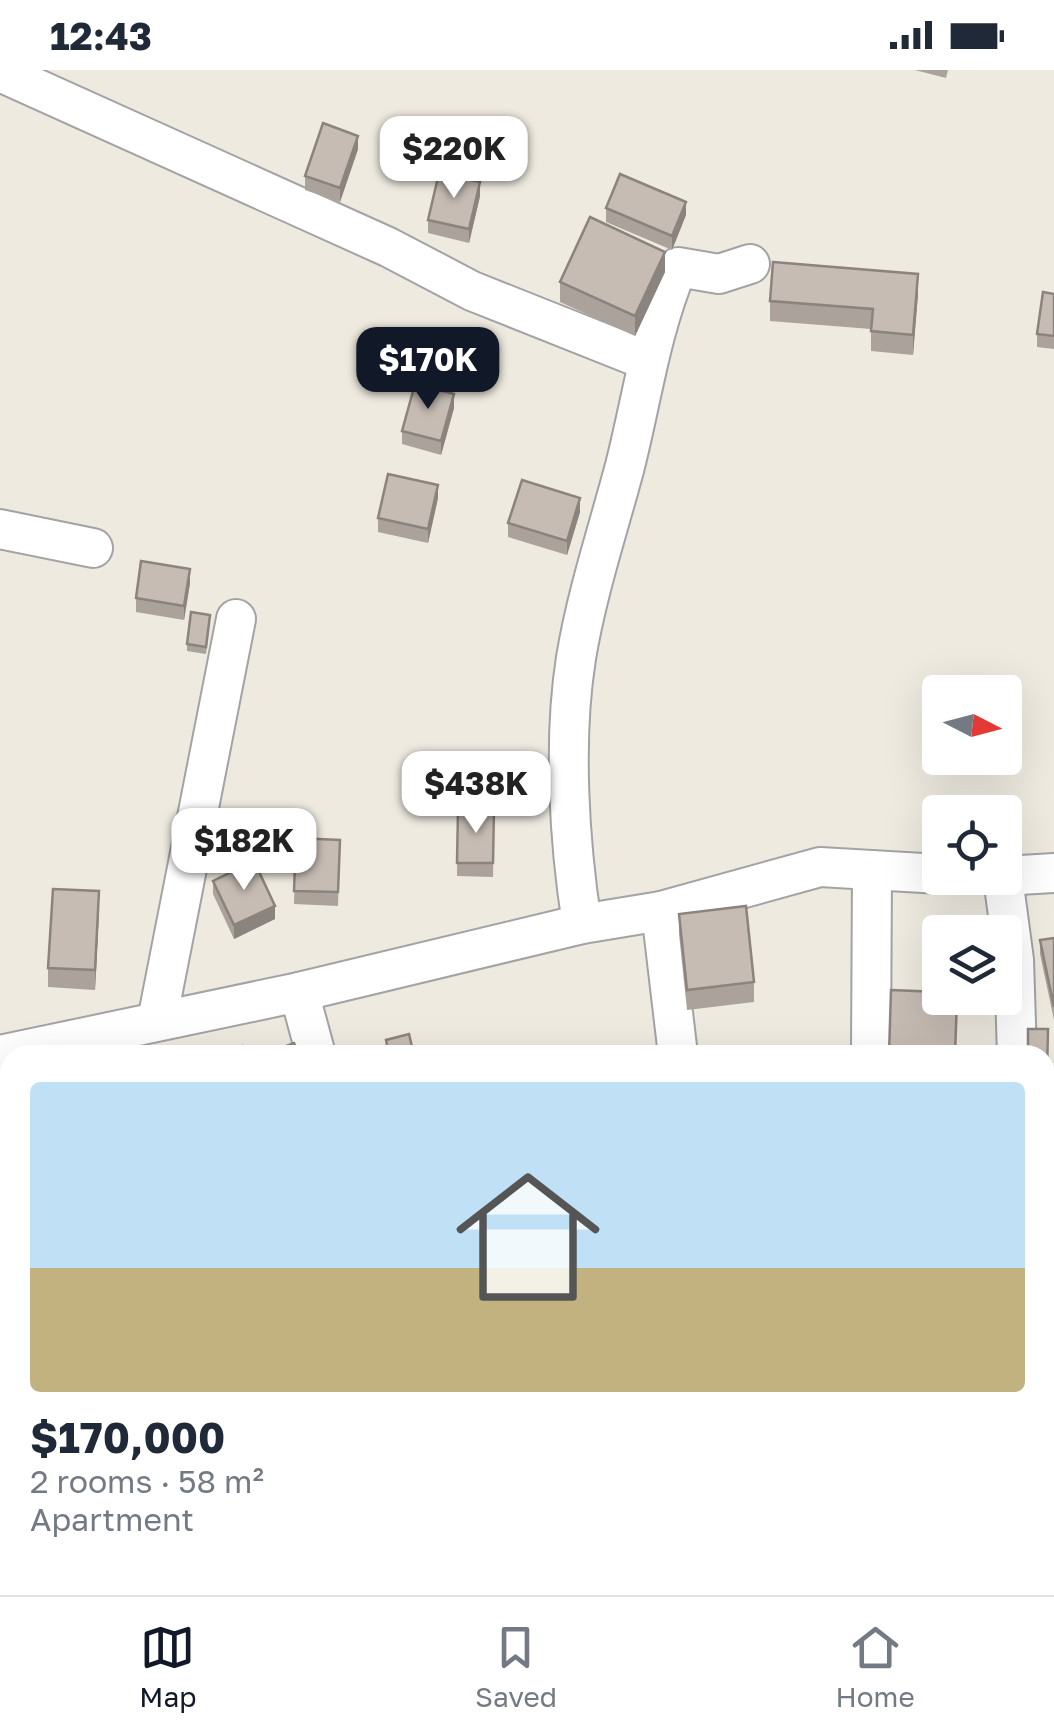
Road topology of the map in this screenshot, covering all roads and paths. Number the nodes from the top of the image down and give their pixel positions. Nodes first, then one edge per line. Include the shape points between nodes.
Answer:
1 (0, 72) edge
2 (750, 264) dead end
3 (648, 361) junction
4 (0, 529) edge
5 (92, 548) dead end
6 (236, 619) dead end
7 (872, 870) junction
8 (1054, 872) edge
9 (922, 873) edge
10 (1022, 875) edge
11 (1006, 895) edge
12 (662, 911) junction
13 (582, 924) junction
14 (299, 992) junction
15 (157, 1022) junction
16 (115, 1042) edge
17 (88, 1045) edge
18 (313, 1045) edge
19 (677, 1045) edge
20 (870, 1045) edge
21 (1017, 1045) edge

1 - 3 street via 388,246 472,291
2 - 3 street via 719,274 678,267
3 - 13 street via 576,661 571,764
4 - 5 street
6 - 15 street
7 - 9 street
7 - 12 street via 820,867
7 - 20 street
8 - 10 street
11 - 21 street
12 - 13 street
12 - 19 street
13 - 14 street
14 - 15 street
14 - 18 street
15 - 16 street
16 - 17 street

